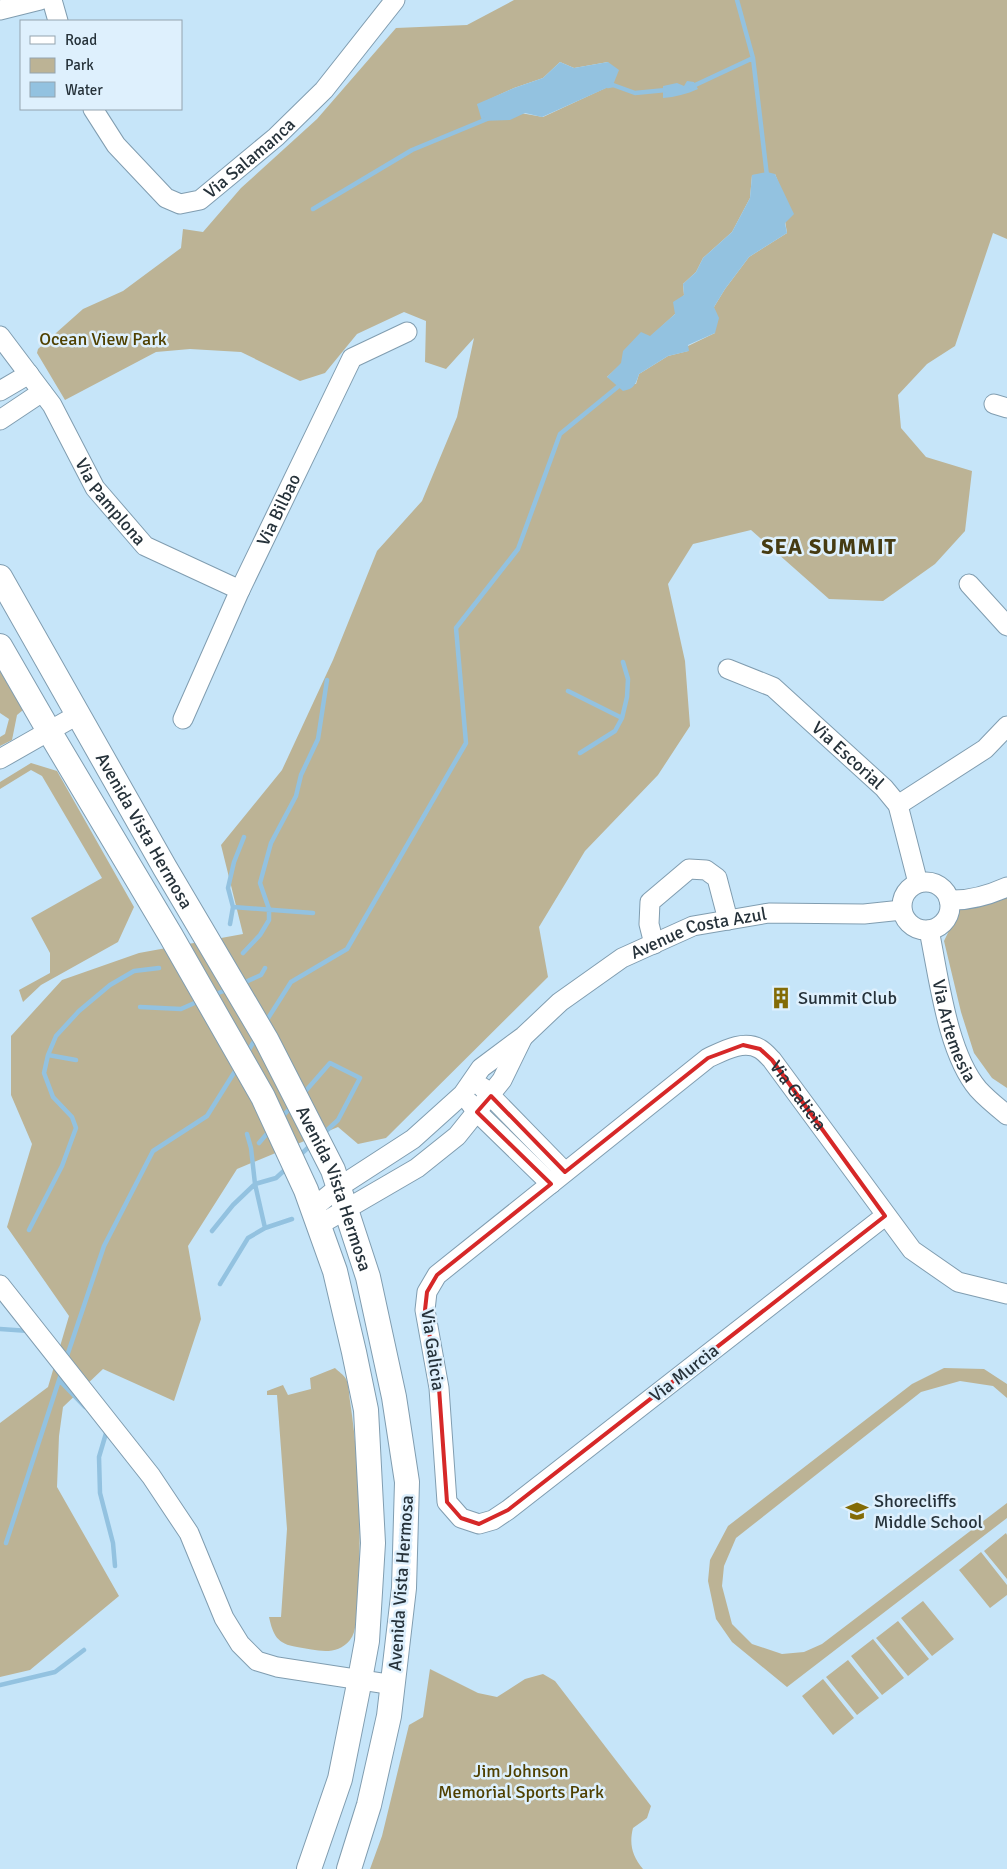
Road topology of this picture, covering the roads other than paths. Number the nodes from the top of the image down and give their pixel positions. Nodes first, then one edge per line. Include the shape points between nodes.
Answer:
1 (40, 0) edge
2 (52, 0) edge
3 (395, 0) edge
4 (0, 10) edge
5 (58, 20) edge
6 (94, 110) edge
7 (407, 332) dead end
8 (0, 336) edge
9 (29, 374) junction
10 (0, 391) edge
11 (42, 392) junction
12 (0, 420) edge
13 (0, 578) edge
14 (969, 584) dead end
15 (240, 590) junction
16 (1007, 626) edge
17 (0, 646) edge
18 (728, 669) dead end
19 (78, 714) junction
20 (182, 719) dead end
21 (1007, 726) edge
22 (49, 731) junction
23 (0, 759) edge
24 (898, 806) junction
25 (918, 883) junction
26 (1007, 887) edge
27 (949, 900) junction
28 (902, 910) junction
29 (728, 920) junction
30 (929, 930) junction
31 (654, 944) junction
32 (524, 1036) junction
33 (474, 1078) junction
34 (463, 1094) junction
35 (491, 1096) junction
36 (477, 1112) junction
37 (1007, 1115) edge
38 (336, 1178) junction
39 (558, 1178) junction
40 (313, 1208) junction
41 (346, 1210) junction
42 (885, 1216) junction
43 (0, 1285) edge
44 (1007, 1294) edge
45 (479, 1524) joint
46 (360, 1679) junction
47 (394, 1685) junction
48 (309, 1869) edge
49 (349, 1869) edge

1 - 4 street
2 - 5 street
3 - 6 street, Via Salamanca via 324,90 276,137 200,200 180,204 166,198 116,145
7 - 15 street, Via Bilbao via 352,358
8 - 9 street, Via Pamplona
9 - 10 street
9 - 11 street, Via Pamplona
11 - 12 street
11 - 15 street, Via Pamplona via 95,488 145,546
13 - 19 main road, Avenida Vista Hermosa
14 - 16 street
15 - 20 street, Via Bilbao
17 - 22 main road, Avenida Vista Hermosa
18 - 24 street, Via Escorial via 773,687 884,788
19 - 22 street
19 - 38 main road, Avenida Vista Hermosa via 164,868 266,1039
21 - 24 street via 985,749
22 - 23 street
22 - 40 main road, Avenida Vista Hermosa via 263,1097
24 - 25 street, Via Escorial
25 - 27 street via 933,884 946,892
25 - 28 street via 907,891
26 - 27 street via 961,900
27 - 30 street via 945,921
28 - 29 street, Avenue Costa Azul via 864,914 769,913
28 - 30 street via 910,924
29 - 31 street, Avenue Costa Azul via 693,926
29 - 31 street via 716,878 706,870 689,869 650,902 649,924
30 - 37 street, Via Artemesia via 948,1023 964,1069 978,1089
31 - 32 street, Avenue Costa Azul via 622,958 560,1002
32 - 33 street, Avenue Costa Azul via 481,1068
32 - 35 street, Avenue Costa Azul
33 - 34 street, Avenue Costa Azul
33 - 35 street
34 - 36 street
34 - 38 street, Avenue Costa Azul via 413,1140
35 - 36 street, Avenue Costa Azul
35 - 39 street
36 - 39 street
36 - 41 street, Avenue Costa Azul via 457,1136 417,1168
38 - 40 street, Avenue Costa Azul
38 - 41 main road, Avenida Vista Hermosa
39 - 42 street, Via Galicia via 708,1058 728,1048 744,1045 760,1049 772,1060
39 - 45 street, Via Galicia via 437,1275 427,1292 425,1310 439,1388 447,1502 460,1518
40 - 41 street, Avenue Costa Azul
40 - 46 main road, Avenida Vista Hermosa via 334,1271 366,1410 373,1543 367,1641
41 - 47 main road, Avenida Vista Hermosa via 368,1277 394,1397 407,1482 404,1588
42 - 44 street, Via Galicia via 912,1250 958,1282
42 - 45 street, Via Murcia via 508,1510
43 - 46 street via 151,1476 189,1534 224,1618 240,1644 258,1661 277,1667
46 - 47 street
46 - 48 main road, Avenida Vista Hermosa via 340,1779
47 - 49 main road, Avenida Vista Hermosa via 369,1805

